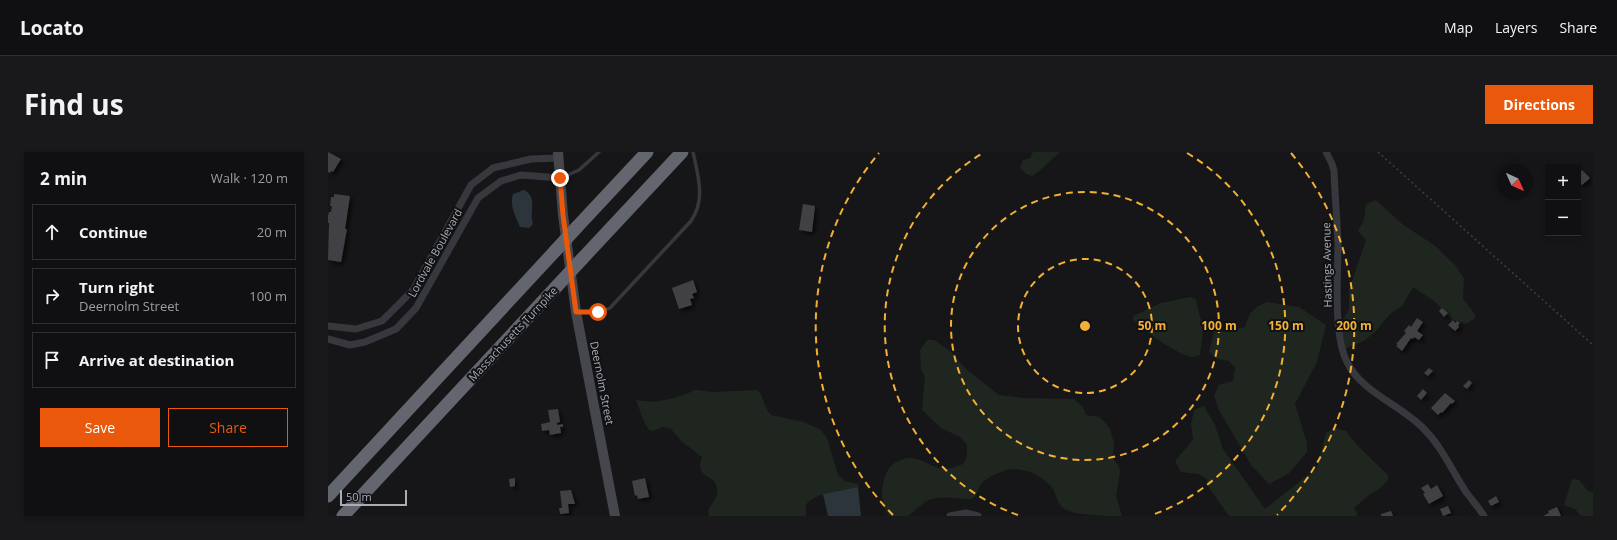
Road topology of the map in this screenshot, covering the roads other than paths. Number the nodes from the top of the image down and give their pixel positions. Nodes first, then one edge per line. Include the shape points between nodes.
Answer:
1 (599, 152) edge
2 (647, 152) edge
3 (682, 152) edge
4 (693, 152) edge
5 (1326, 152) edge
6 (558, 155) edge
7 (560, 178) junction
8 (576, 312) junction
9 (328, 326) edge
10 (328, 339) edge
11 (328, 496) edge
12 (343, 516) edge
13 (616, 516) edge
14 (950, 516) edge
15 (978, 516) edge
16 (1484, 516) edge

1 - 7 lane via 579,170
2 - 11 highway, bridge
3 - 12 highway, Massachusetts Turnpike, bridge
4 - 8 lane via 700,191 697,209 691,221 610,308 600,312
5 - 16 street, Hastings Avenue via 1334,171 1338,233 1338,314 1346,360 1365,384 1424,429
6 - 7 street, Deernolm Street
6 - 9 street, Lordvale Boulevard via 493,168 470,185 413,290 382,321 356,329
7 - 8 street, Deernolm Street
7 - 10 street, Lordvale Boulevard via 521,175 501,181 478,198 416,308 396,329 357,344 350,345
8 - 13 street, Deernolm Street
14 - 15 street via 966,513

